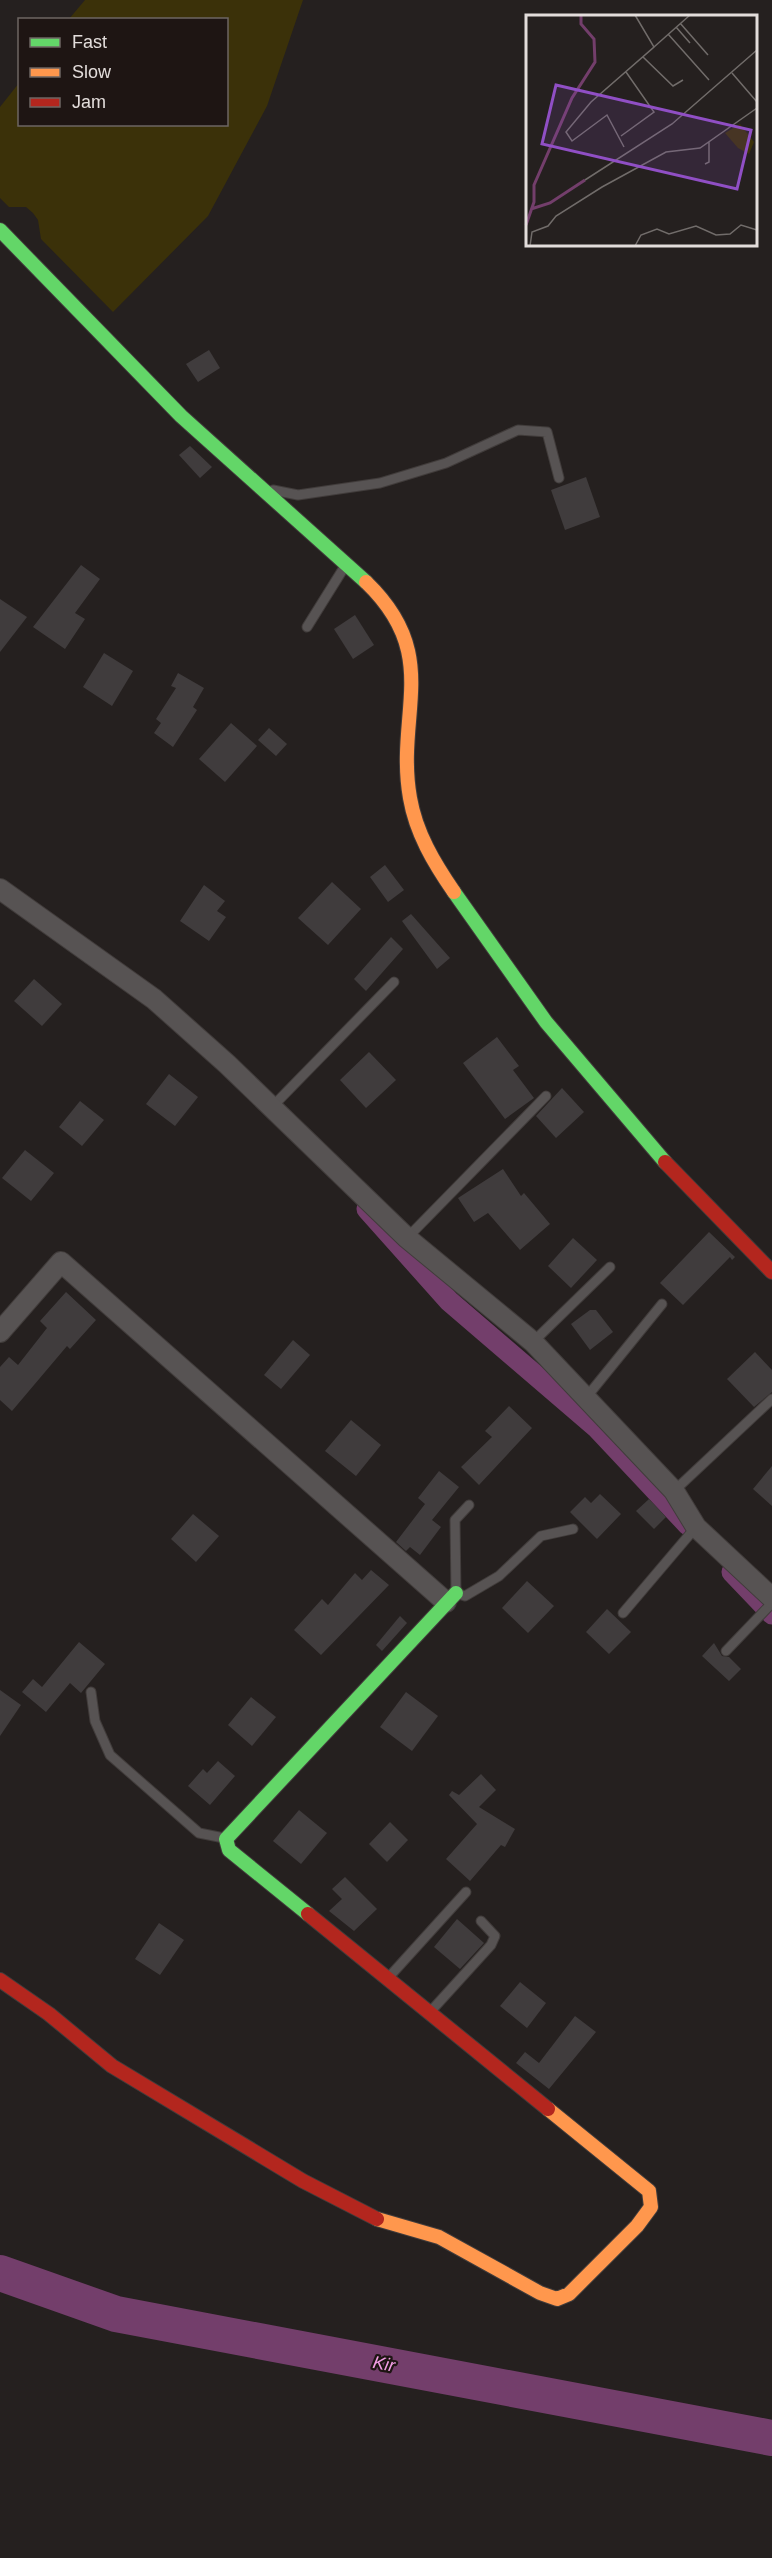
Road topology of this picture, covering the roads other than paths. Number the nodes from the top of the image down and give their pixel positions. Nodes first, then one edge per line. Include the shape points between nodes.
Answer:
1 (0, 230) edge
2 (559, 478) dead end
3 (259, 487) junction
4 (346, 564) junction
5 (307, 627) dead end
6 (0, 889) edge
7 (394, 982) dead end
8 (546, 1096) dead end
9 (272, 1107) junction
10 (407, 1238) junction
11 (610, 1267) dead end
12 (772, 1272) edge
13 (662, 1304) dead end
14 (0, 1332) edge
15 (533, 1342) junction
16 (585, 1399) junction
17 (772, 1399) edge
18 (674, 1491) junction
19 (469, 1505) dead end
20 (696, 1527) junction
21 (573, 1529) dead end
22 (451, 1597) junction
23 (772, 1598) edge
24 (772, 1603) edge
25 (623, 1612) dead end
26 (726, 1651) dead end
27 (91, 1692) dead end
28 (226, 1839) junction
29 (466, 1892) dead end
30 (482, 1921) dead end
31 (388, 1979) junction
32 (0, 1980) edge
33 (429, 2013) junction

1 - 3 street via 123,362
2 - 3 lane via 547,432 518,430 446,463 380,483 298,495
3 - 4 street
4 - 5 lane
4 - 12 street via 395,616 404,640 414,699 408,793 417,824 445,879 519,989 594,1083 688,1190
6 - 9 street via 154,999
7 - 9 lane
8 - 10 lane
9 - 10 street
10 - 15 street
11 - 15 lane
13 - 16 lane
14 - 22 street via 61,1262
15 - 16 street
16 - 18 street
17 - 18 lane
18 - 20 street
19 - 22 lane via 455,1520
20 - 23 street
20 - 25 lane
21 - 22 lane via 541,1536 488,1584 465,1596
22 - 28 street
24 - 26 lane
27 - 28 lane via 95,1721 104,1745 121,1767 199,1833
28 - 31 street via 229,1850
29 - 31 lane
30 - 33 lane via 495,1936 491,1945
31 - 33 street
32 - 33 street via 112,2066 303,2181 378,2218 439,2237 540,2293 557,2299 569,2294 651,2207 649,2191

